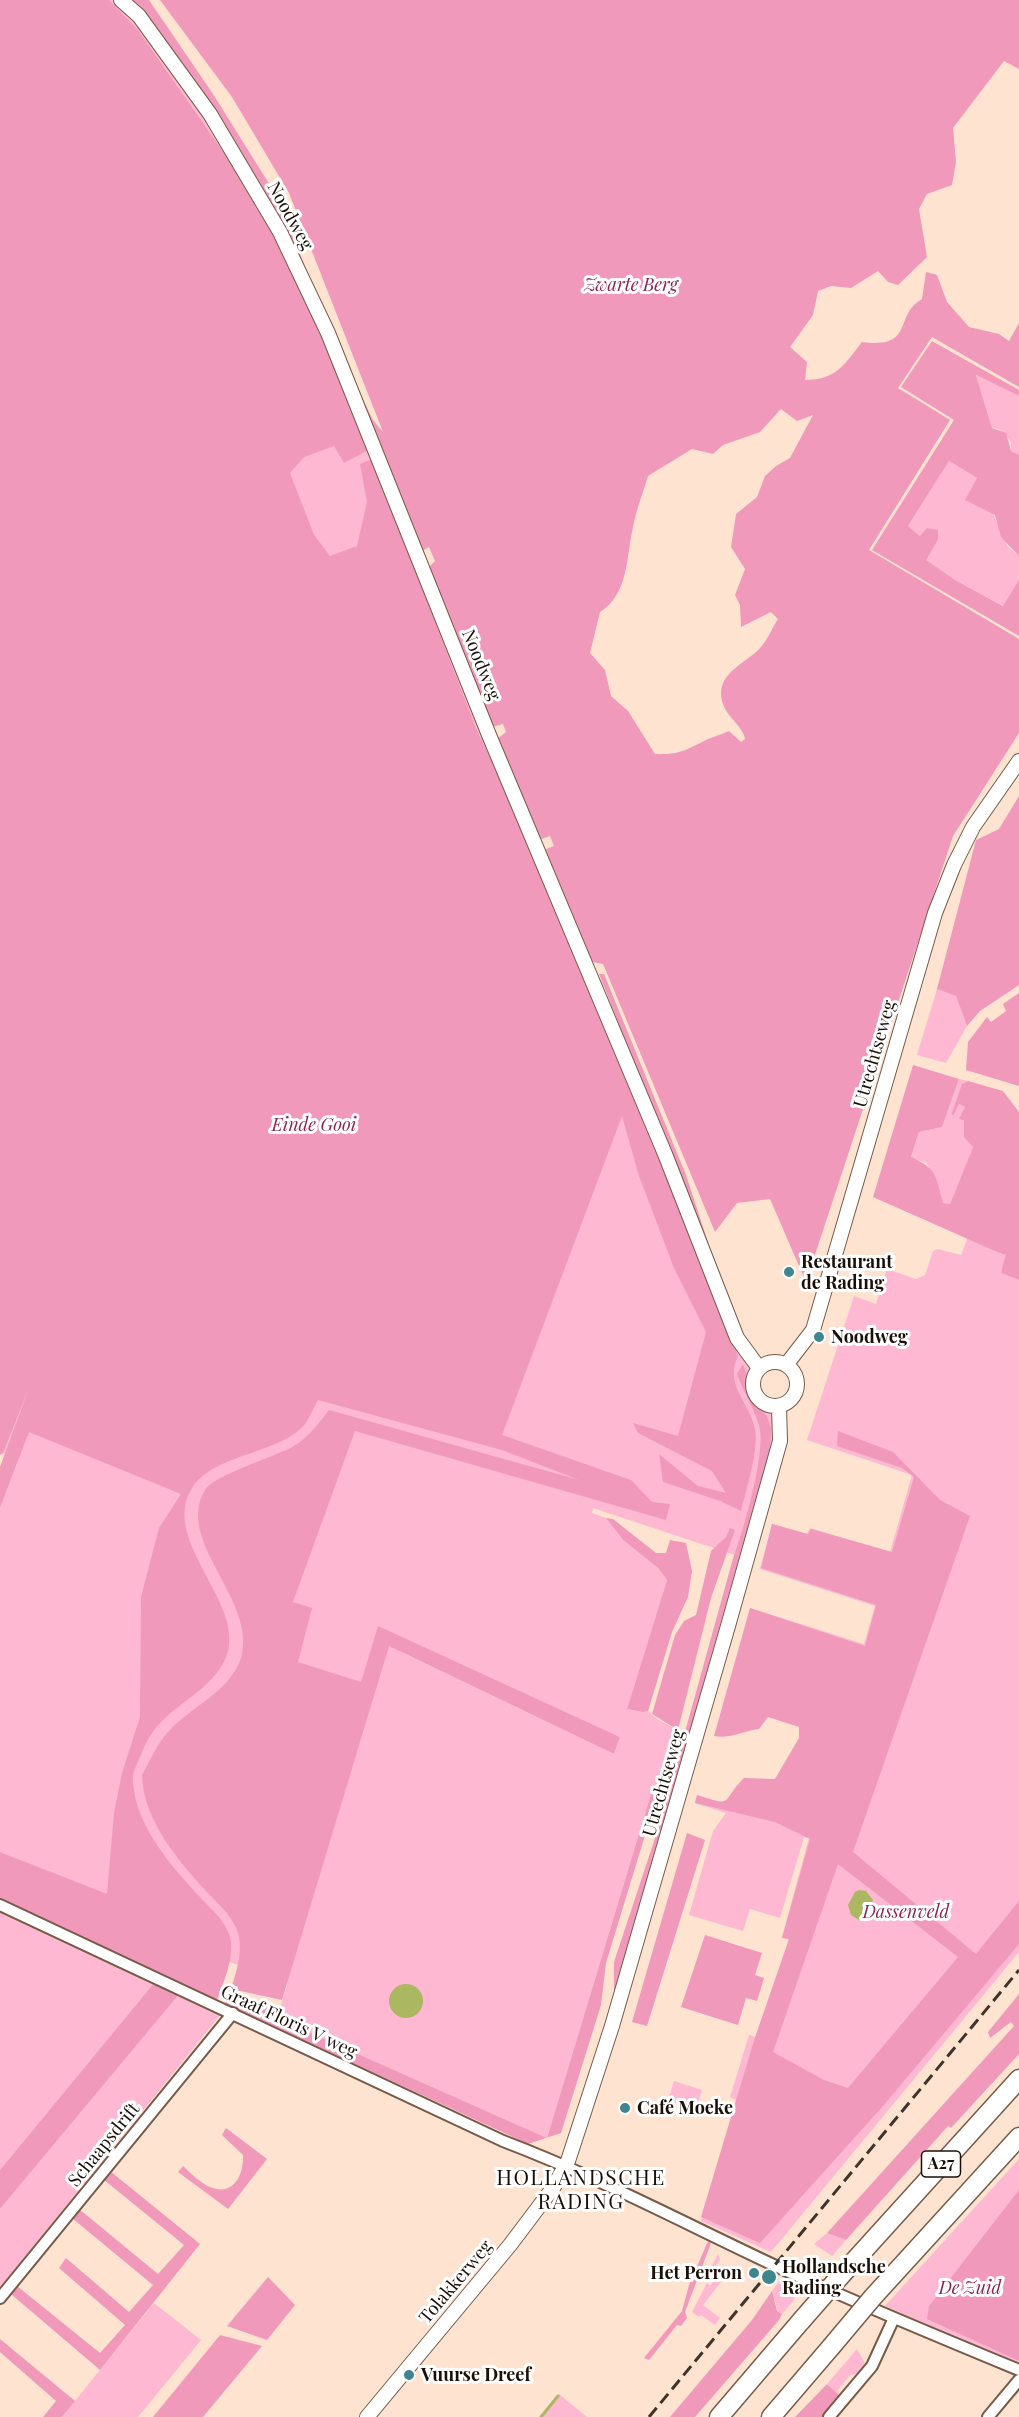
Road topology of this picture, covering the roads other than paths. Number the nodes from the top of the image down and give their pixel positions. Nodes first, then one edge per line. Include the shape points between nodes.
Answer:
1 (122, 0) edge
2 (1019, 760) edge
3 (786, 1365) junction
4 (759, 1368) junction
5 (779, 1406) junction
6 (0, 1905) edge
7 (233, 2013) junction
8 (1019, 2079) edge
9 (1019, 2137) edge
10 (566, 2165) junction
11 (0, 2298) edge
12 (894, 2318) junction
13 (1019, 2370) edge
14 (1019, 2380) edge
15 (367, 2417) edge
16 (719, 2417) edge
17 (771, 2417) edge
18 (829, 2417) edge
19 (988, 2417) edge

1 - 4 main road, Noodweg via 210,114 280,232 328,333 737,1338
2 - 3 main road, Utrechtseweg via 973,827 950,874 914,983 813,1330
3 - 4 main road via 772,1362
3 - 5 main road via 797,1379 797,1388 788,1403
4 - 5 main road via 753,1381 755,1395 765,1404
5 - 10 main road, Utrechtseweg via 780,1441 725,1638 612,2026
6 - 7 street, Graaf Floris V weg
7 - 10 street, Graaf Floris V weg via 503,2141
7 - 11 street, Schaapsdrift
8 - 16 highway, A27, bridge via 863,2249
9 - 17 highway, A27, bridge via 892,2274
10 - 12 street, Graaf Floris V weg via 597,2183
10 - 15 main road, Tolakkerweg via 510,2245
12 - 13 street, Graaf Floris V weg
12 - 18 street via 872,2366
14 - 19 street

